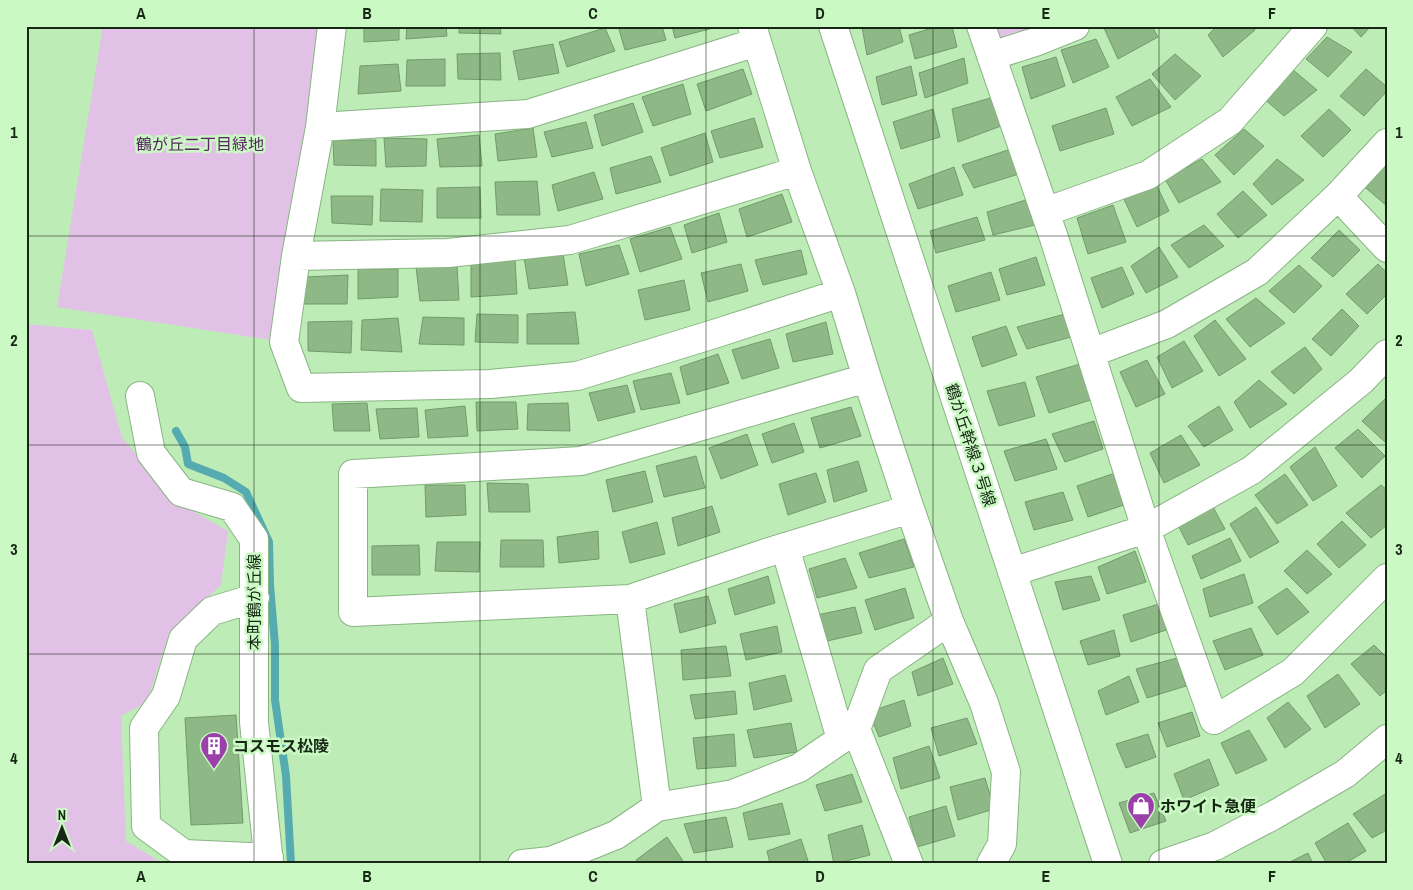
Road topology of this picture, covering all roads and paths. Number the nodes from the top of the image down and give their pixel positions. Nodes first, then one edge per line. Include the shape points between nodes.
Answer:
1 (332, 26) edge
2 (833, 26) edge
3 (981, 26) edge
4 (1074, 26) edge
5 (1314, 26) edge
6 (755, 34) edge
7 (991, 56) junction
8 (320, 127) junction
9 (1387, 144) edge
10 (797, 171) junction
11 (1338, 196) junction
12 (1045, 212) junction
13 (1387, 248) edge
14 (296, 256) junction
15 (841, 293) junction
16 (1090, 353) junction
17 (1387, 354) edge
18 (866, 378) junction
19 (140, 396) dead end
20 (910, 509) junction
21 (1146, 529) junction
22 (785, 547) junction
23 (1012, 572) junction
24 (1387, 578) edge
25 (255, 598) junction
26 (630, 599) junction
27 (949, 621) junction
28 (848, 734) junction
29 (1387, 739) edge
30 (658, 807) junction
31 (269, 861) edge
32 (551, 862) edge
33 (522, 864) edge
34 (909, 864) edge
35 (991, 864) edge
36 (1108, 864) edge
37 (1163, 864) edge

1 - 8 street
2 - 23 street, 鶴が丘幹線３号線
3 - 7 street
4 - 7 street
5 - 12 street via 1230,120 1148,174
6 - 8 street via 528,114
6 - 10 street
7 - 12 street
8 - 14 street
9 - 11 street
10 - 14 street via 570,240 448,253
10 - 15 street
11 - 13 street
11 - 16 street via 1257,272 1167,324
12 - 16 street
14 - 15 street via 284,342 302,388 490,384 577,376
15 - 18 street
16 - 21 street
17 - 21 street via 1361,381 1252,470
18 - 20 street
18 - 26 street via 581,461 353,474 353,612
19 - 25 street, 本町鶴が丘線 via 151,453 181,492 232,507 254,540
20 - 22 street
20 - 27 street
21 - 23 street
21 - 24 street via 1214,720 1293,672
22 - 26 street
22 - 28 street
23 - 36 street, 鶴が丘幹線３号線
25 - 31 street, 本町鶴が丘線 via 254,722
25 - 31 street via 212,611 184,639 166,696 144,728 146,826 184,854
26 - 30 street
27 - 28 street via 878,670
27 - 35 street via 984,703 1006,772 1002,844
28 - 30 street via 799,768 733,794
28 - 34 street
29 - 37 street via 1345,774 1274,815 1216,846
30 - 32 street via 616,835
32 - 33 street

